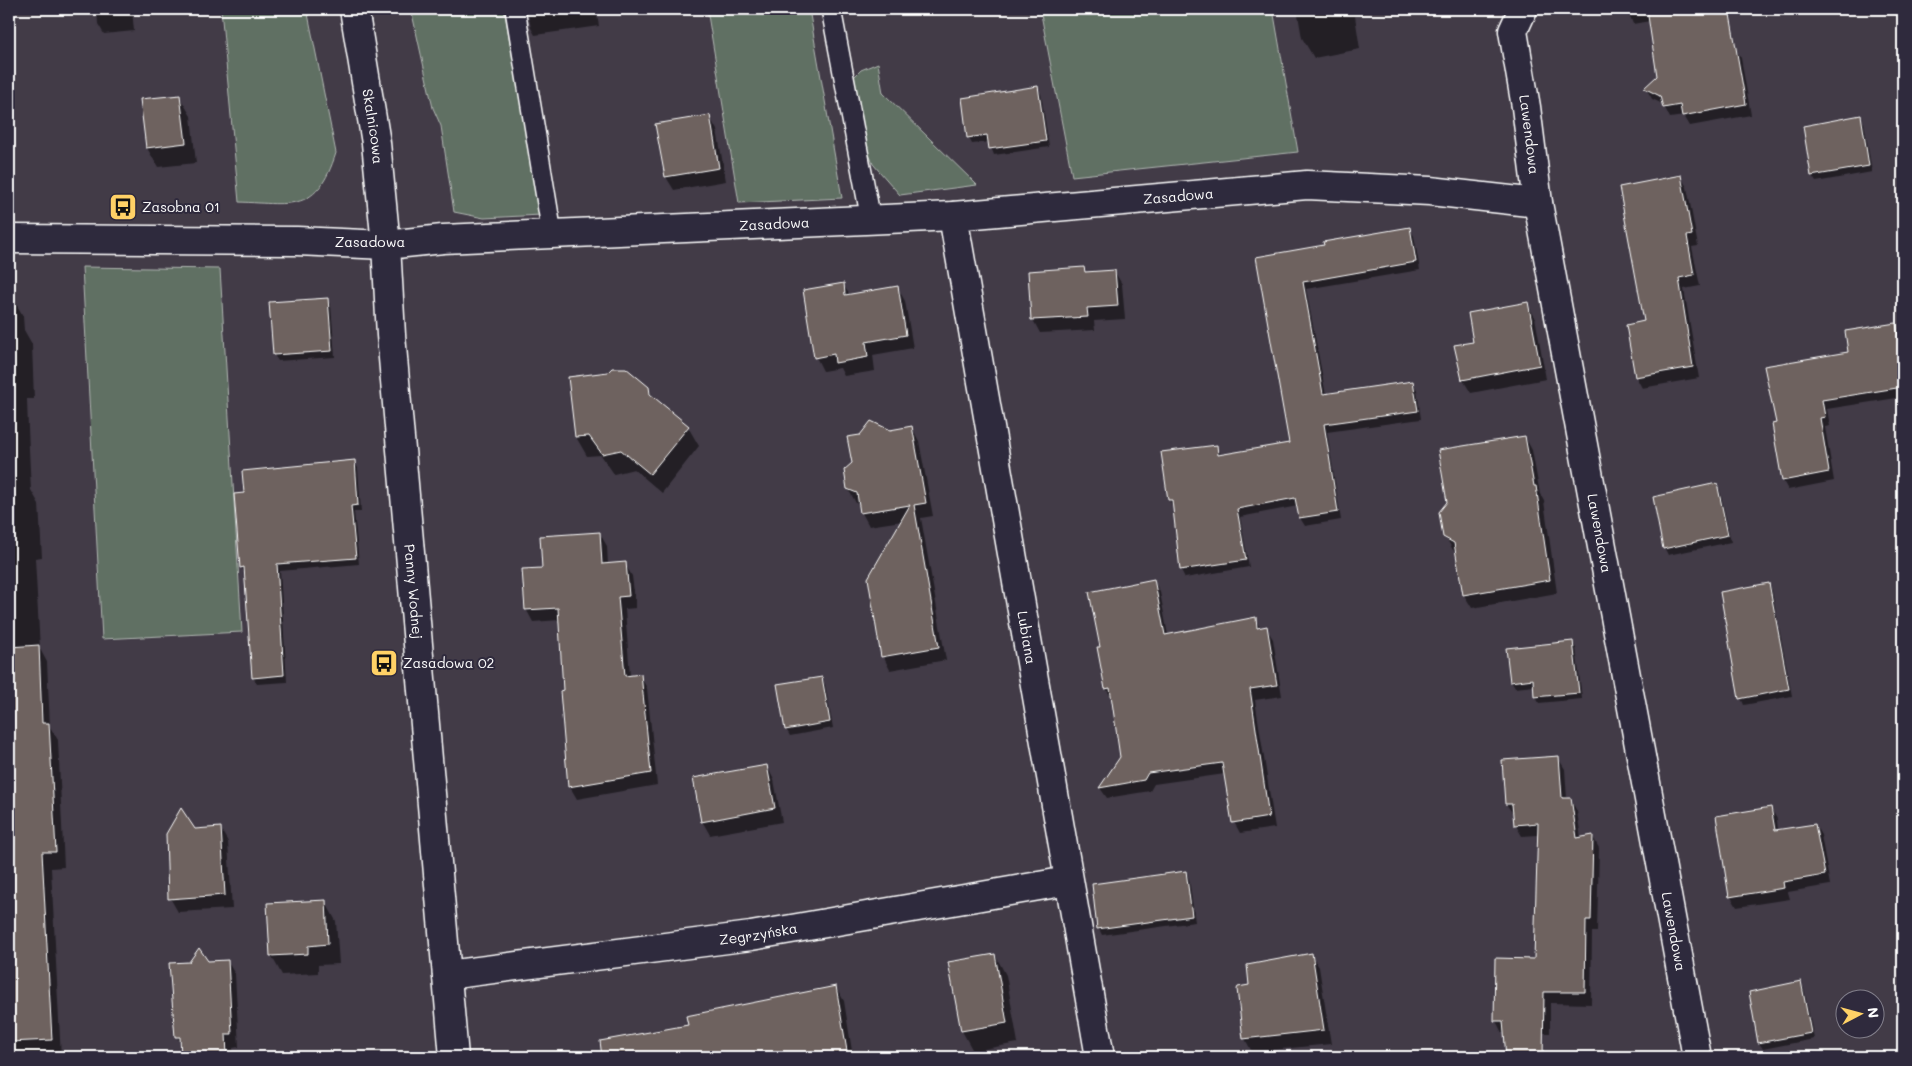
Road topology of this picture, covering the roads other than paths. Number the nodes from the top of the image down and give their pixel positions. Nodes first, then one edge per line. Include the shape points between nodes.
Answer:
1 (354, 9) edge
2 (515, 9) edge
3 (831, 9) edge
4 (1515, 16) edge
5 (1538, 203) junction
6 (953, 216) junction
7 (871, 220) junction
8 (552, 234) junction
9 (9, 239) edge
10 (386, 245) junction
11 (1068, 881) junction
12 (447, 975) junction
13 (454, 1057) edge
14 (1100, 1057) edge
15 (1697, 1057) edge

1 - 10 street, Skalnicowa via 376,144
2 - 8 lane
3 - 7 lane
4 - 5 street, Lawendowa
5 - 6 street, Zasadowa via 1430,191 1307,185
5 - 15 street, Lawendowa
6 - 7 street, Zasadowa
6 - 11 street, Lubiana
7 - 8 street, Zasadowa
8 - 10 street, Zasadowa
9 - 10 street, Zasadowa via 297,241
10 - 12 street, Panny Wodnej via 391,335
11 - 12 street, Zegrzyńska via 751,936
11 - 14 street, Lubiana
12 - 13 street, Panny Wodnej

